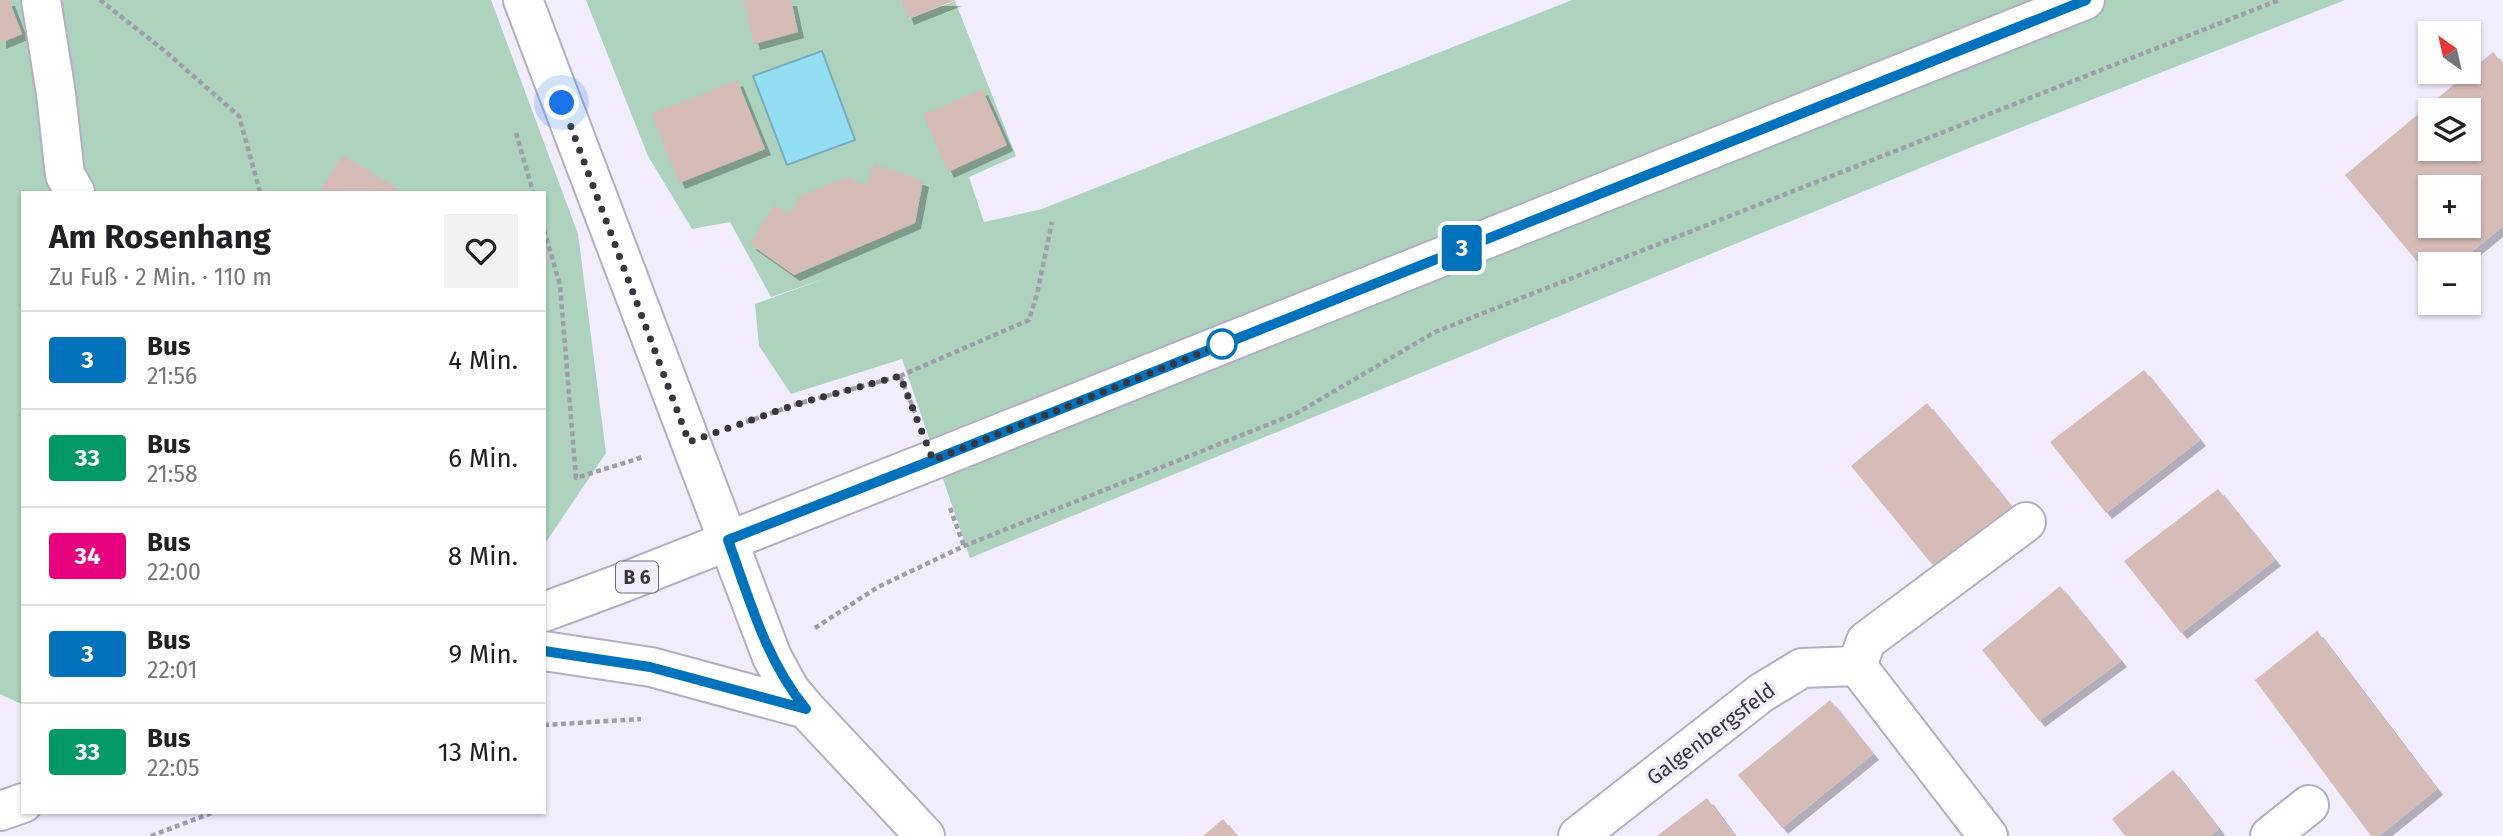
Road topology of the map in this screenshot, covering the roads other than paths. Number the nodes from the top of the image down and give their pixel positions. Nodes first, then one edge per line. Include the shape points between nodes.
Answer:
1 (41, 0) edge
2 (523, 0) edge
3 (2085, 0) edge
4 (74, 191) edge
5 (2026, 522) dead end
6 (728, 540) junction
7 (546, 610) edge
8 (546, 651) edge
9 (1857, 666) junction
10 (806, 709) junction
11 (21, 804) edge
12 (2309, 805) dead end
13 (0, 811) edge
14 (925, 836) edge
15 (1578, 836) edge
16 (1988, 836) edge
17 (2270, 836) edge

1 - 4 street via 65,175
2 - 6 street
3 - 6 street, B 6
5 - 9 street via 1866,641
6 - 7 street, B 6
6 - 10 street via 772,657
8 - 10 street via 650,667
9 - 15 street, Galgenbergsfeld via 1802,668 1760,693
9 - 16 street
10 - 14 street
11 - 13 street
12 - 17 street

